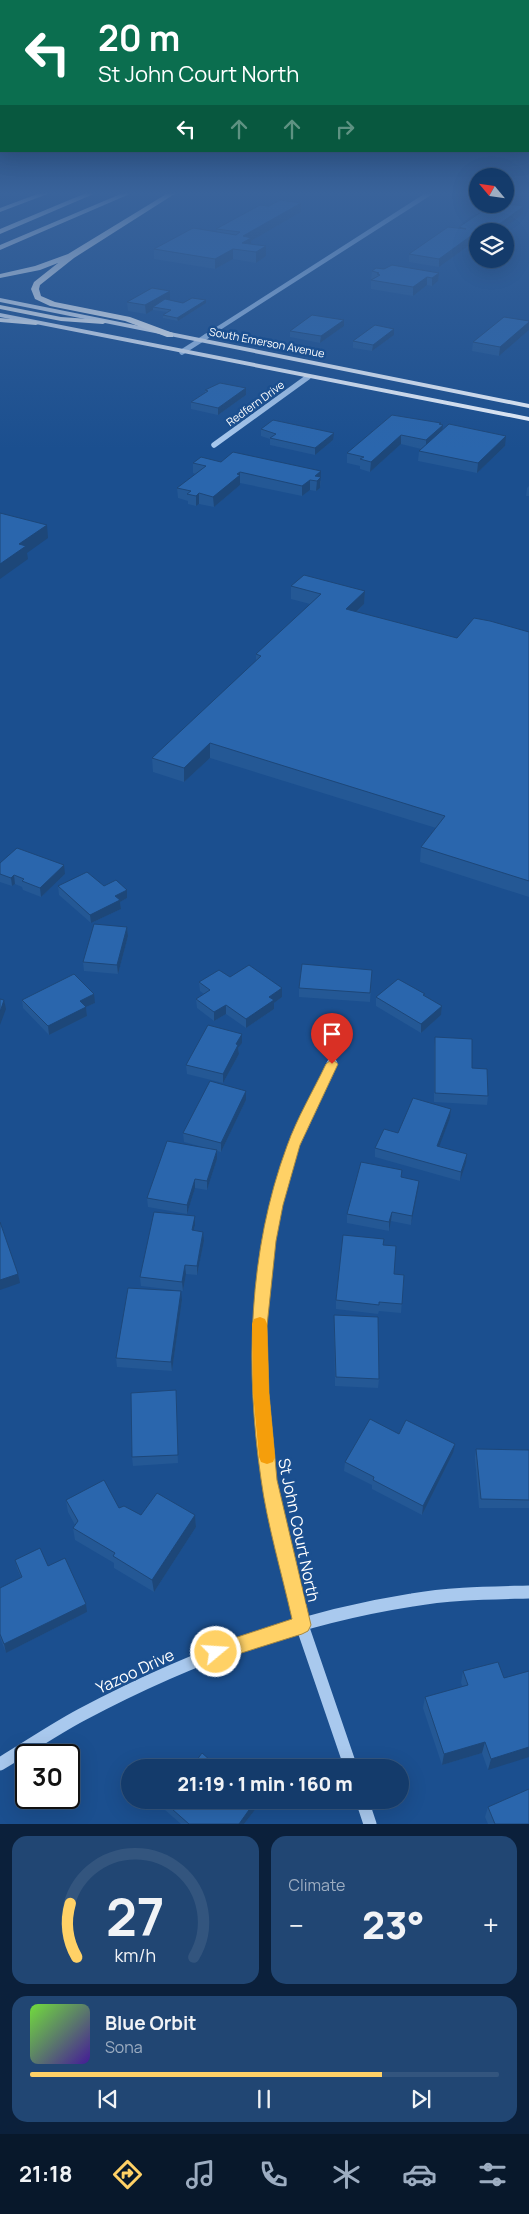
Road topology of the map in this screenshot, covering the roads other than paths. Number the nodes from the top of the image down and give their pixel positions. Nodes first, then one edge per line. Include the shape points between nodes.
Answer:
1 (44, 278) edge
2 (297, 278) edge
3 (0, 300) edge
4 (0, 307) edge
5 (0, 315) edge
6 (0, 320) edge
7 (112, 323) junction
8 (42, 324) junction
9 (170, 335) junction
10 (200, 340) junction
11 (182, 352) junction
12 (308, 377) junction
13 (529, 406) edge
14 (529, 419) edge
15 (214, 445) dead end
16 (332, 1064) dead end
17 (529, 1592) edge
18 (302, 1625) junction
19 (348, 1759) edge
20 (0, 1764) edge
21 (365, 1809) edge
22 (370, 1824) edge

1 - 9 highway via 35,289 38,297 53,304 127,319
2 - 10 street
3 - 7 main road, South Emerson Avenue
4 - 7 highway via 61,319
5 - 8 main road, South Emerson Avenue
6 - 8 highway
7 - 9 main road, South Emerson Avenue
8 - 11 main road, South Emerson Avenue
9 - 10 main road, South Emerson Avenue
10 - 11 street
10 - 13 main road, South Emerson Avenue
11 - 12 main road, South Emerson Avenue
12 - 14 main road, South Emerson Avenue
12 - 15 street, Redfern Drive
16 - 18 street, St John Court North via 294,1145 276,1205 260,1326 261,1393 269,1480
17 - 18 street, Yazoo Drive via 488,1591 385,1603
18 - 19 street, St John Court North
18 - 20 street, Yazoo Drive via 216,1652 149,1682 81,1716
21 - 22 street

